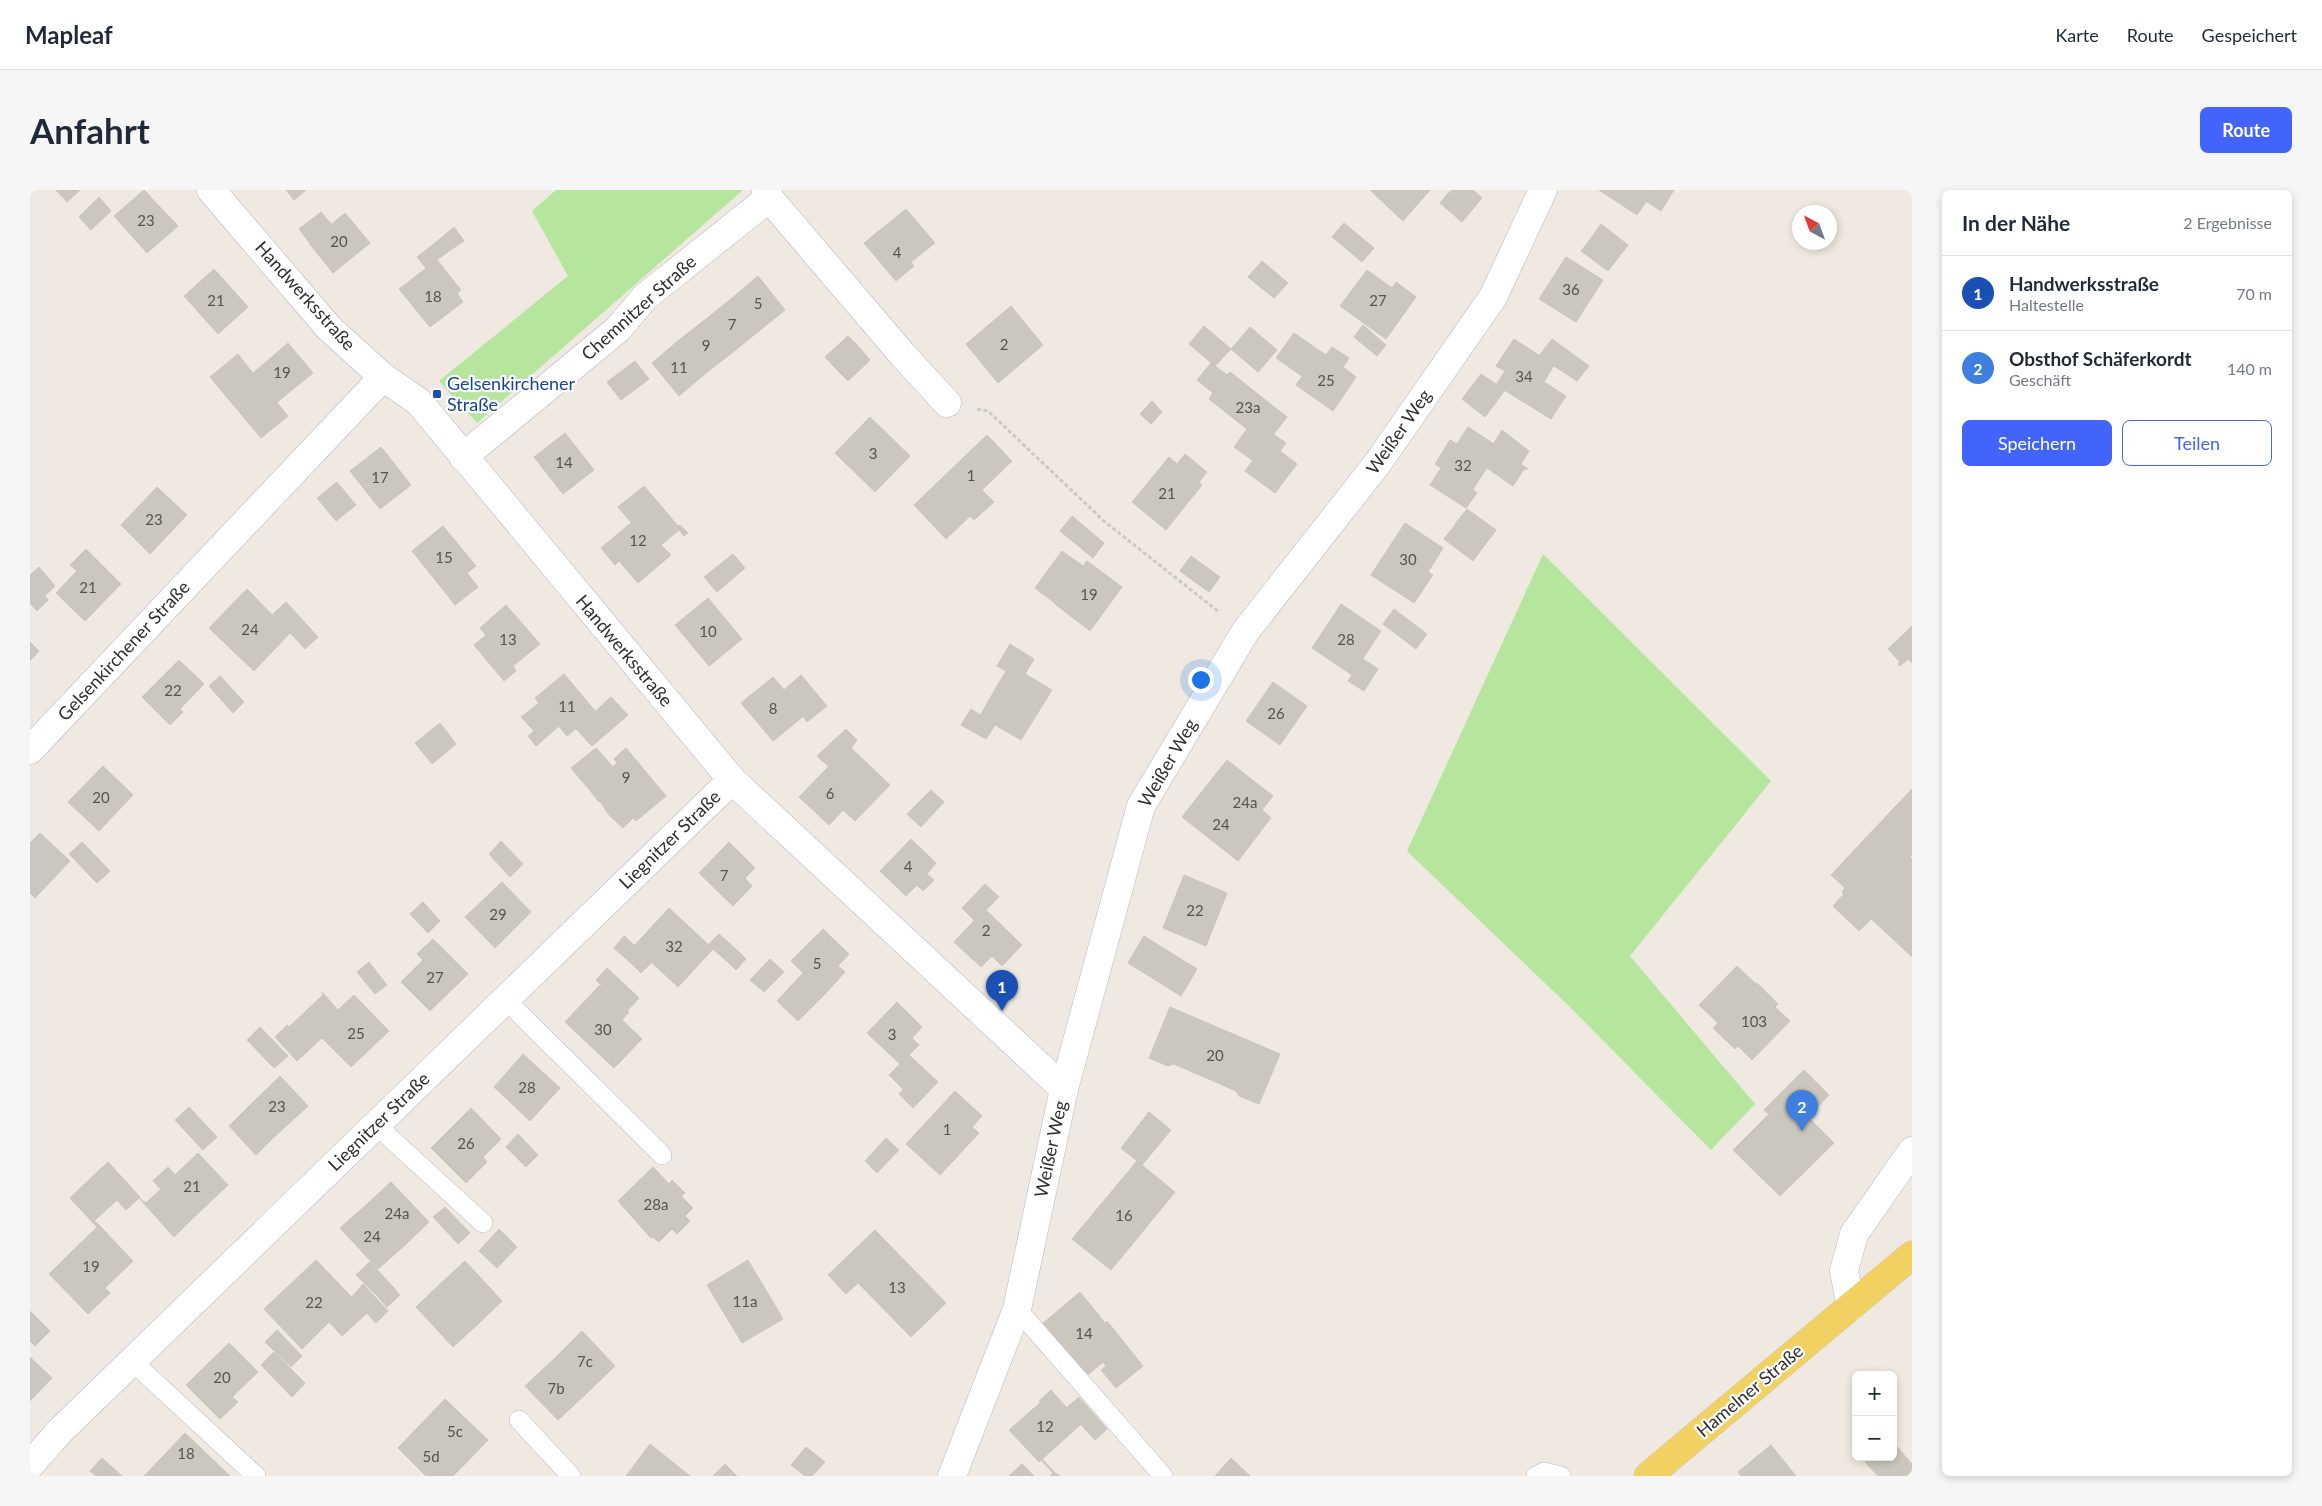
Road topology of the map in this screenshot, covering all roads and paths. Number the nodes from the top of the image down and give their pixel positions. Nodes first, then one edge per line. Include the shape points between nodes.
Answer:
1 (211, 190) edge
2 (1543, 190) edge
3 (767, 194) edge
4 (383, 377) junction
5 (947, 403) joint
6 (463, 457) junction
7 (1245, 632) junction
8 (30, 750) edge
9 (732, 780) junction
10 (506, 999) junction
11 (1064, 1089) junction
12 (376, 1125) junction
13 (1912, 1151) edge
14 (662, 1155) dead end
15 (483, 1224) dead end
16 (1912, 1255) edge
17 (1851, 1307) junction
18 (1017, 1309) junction
19 (133, 1362) junction
20 (519, 1420) dead end
21 (30, 1465) edge
22 (256, 1476) edge
23 (571, 1476) edge
24 (952, 1476) edge
25 (1163, 1476) edge
26 (1536, 1476) edge
27 (1561, 1476) edge
28 (1648, 1476) edge

1 - 4 street, Handwerksstraße via 329,328
2 - 7 street, Weißer Weg via 1493,297 1377,464
3 - 5 street, Chemnitzer Straße
3 - 6 street, Chemnitzer Straße via 645,297 618,330
4 - 6 street, Handwerksstraße via 419,402
4 - 8 street, Gelsenkirchener Straße
5 - 7 path via 988,411 1105,522
6 - 9 street, Handwerksstraße
7 - 11 street, Weißer Weg via 1141,806
9 - 10 street, Liegnitzer Straße
9 - 11 street, Handwerksstraße
10 - 12 street, Liegnitzer Straße
10 - 14 lane
11 - 18 street, Weißer Weg
12 - 15 lane
12 - 19 street, Liegnitzer Straße
13 - 17 street via 1854,1234 1844,1271
16 - 17 main road, Hamelner Straße
17 - 28 main road, Hamelner Straße
18 - 24 street, Weißer Weg
18 - 25 lane
19 - 21 street, Liegnitzer Straße via 59,1432
19 - 22 lane
20 - 23 lane
26 - 27 lane via 1544,1472

